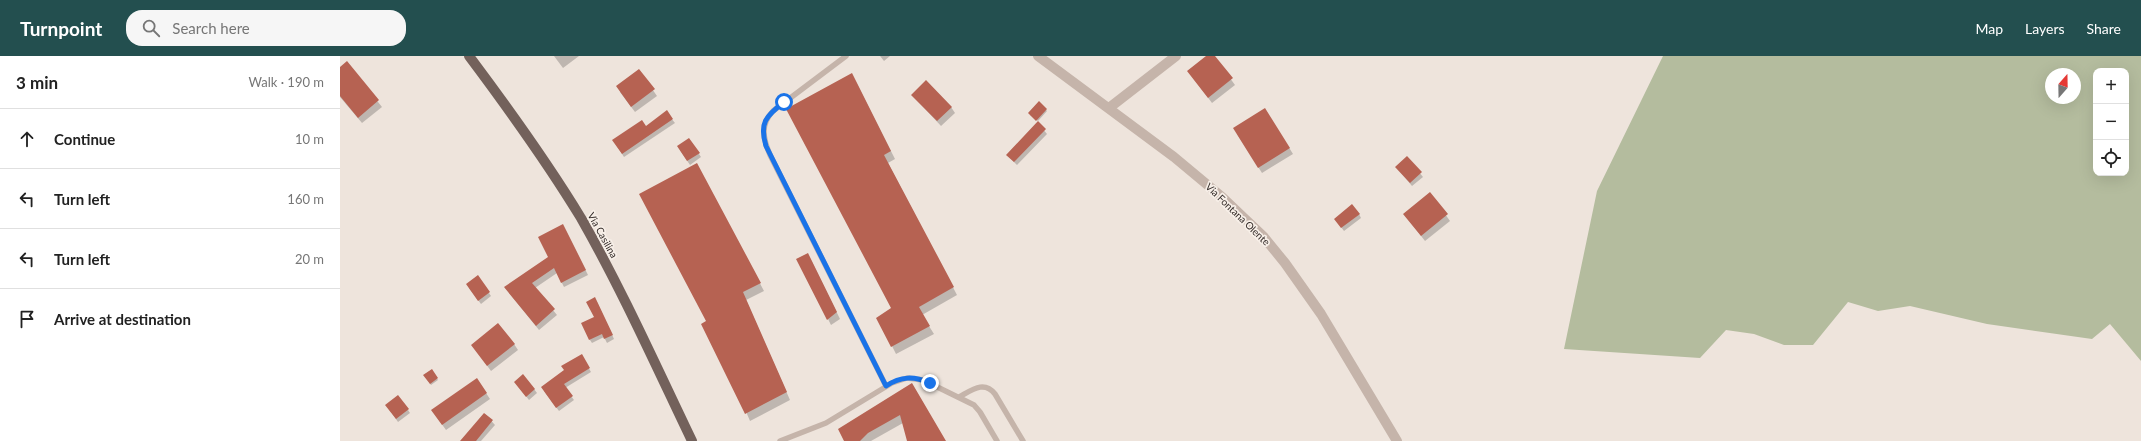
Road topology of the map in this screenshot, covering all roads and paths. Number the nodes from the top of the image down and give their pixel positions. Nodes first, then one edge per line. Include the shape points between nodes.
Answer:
1 (469, 56) edge
2 (846, 56) edge
3 (1038, 56) edge
4 (1176, 56) edge
5 (1109, 108) junction
6 (886, 386) junction
7 (959, 397) junction
8 (692, 441) edge
9 (780, 441) edge
10 (997, 441) edge
11 (1024, 441) edge
12 (1397, 441) edge

1 - 8 main road, Via Casilina via 527,136 580,218 634,319
2 - 6 lane via 773,110 766,118 763,132 770,155
3 - 5 street, Via Fontana Olente
4 - 5 street
5 - 12 street, Via Fontana Olente via 1199,177 1270,244 1321,314
6 - 7 lane via 897,380 911,378 923,380
6 - 9 lane via 826,423
7 - 10 lane via 978,409
7 - 11 lane via 978,387 989,388

